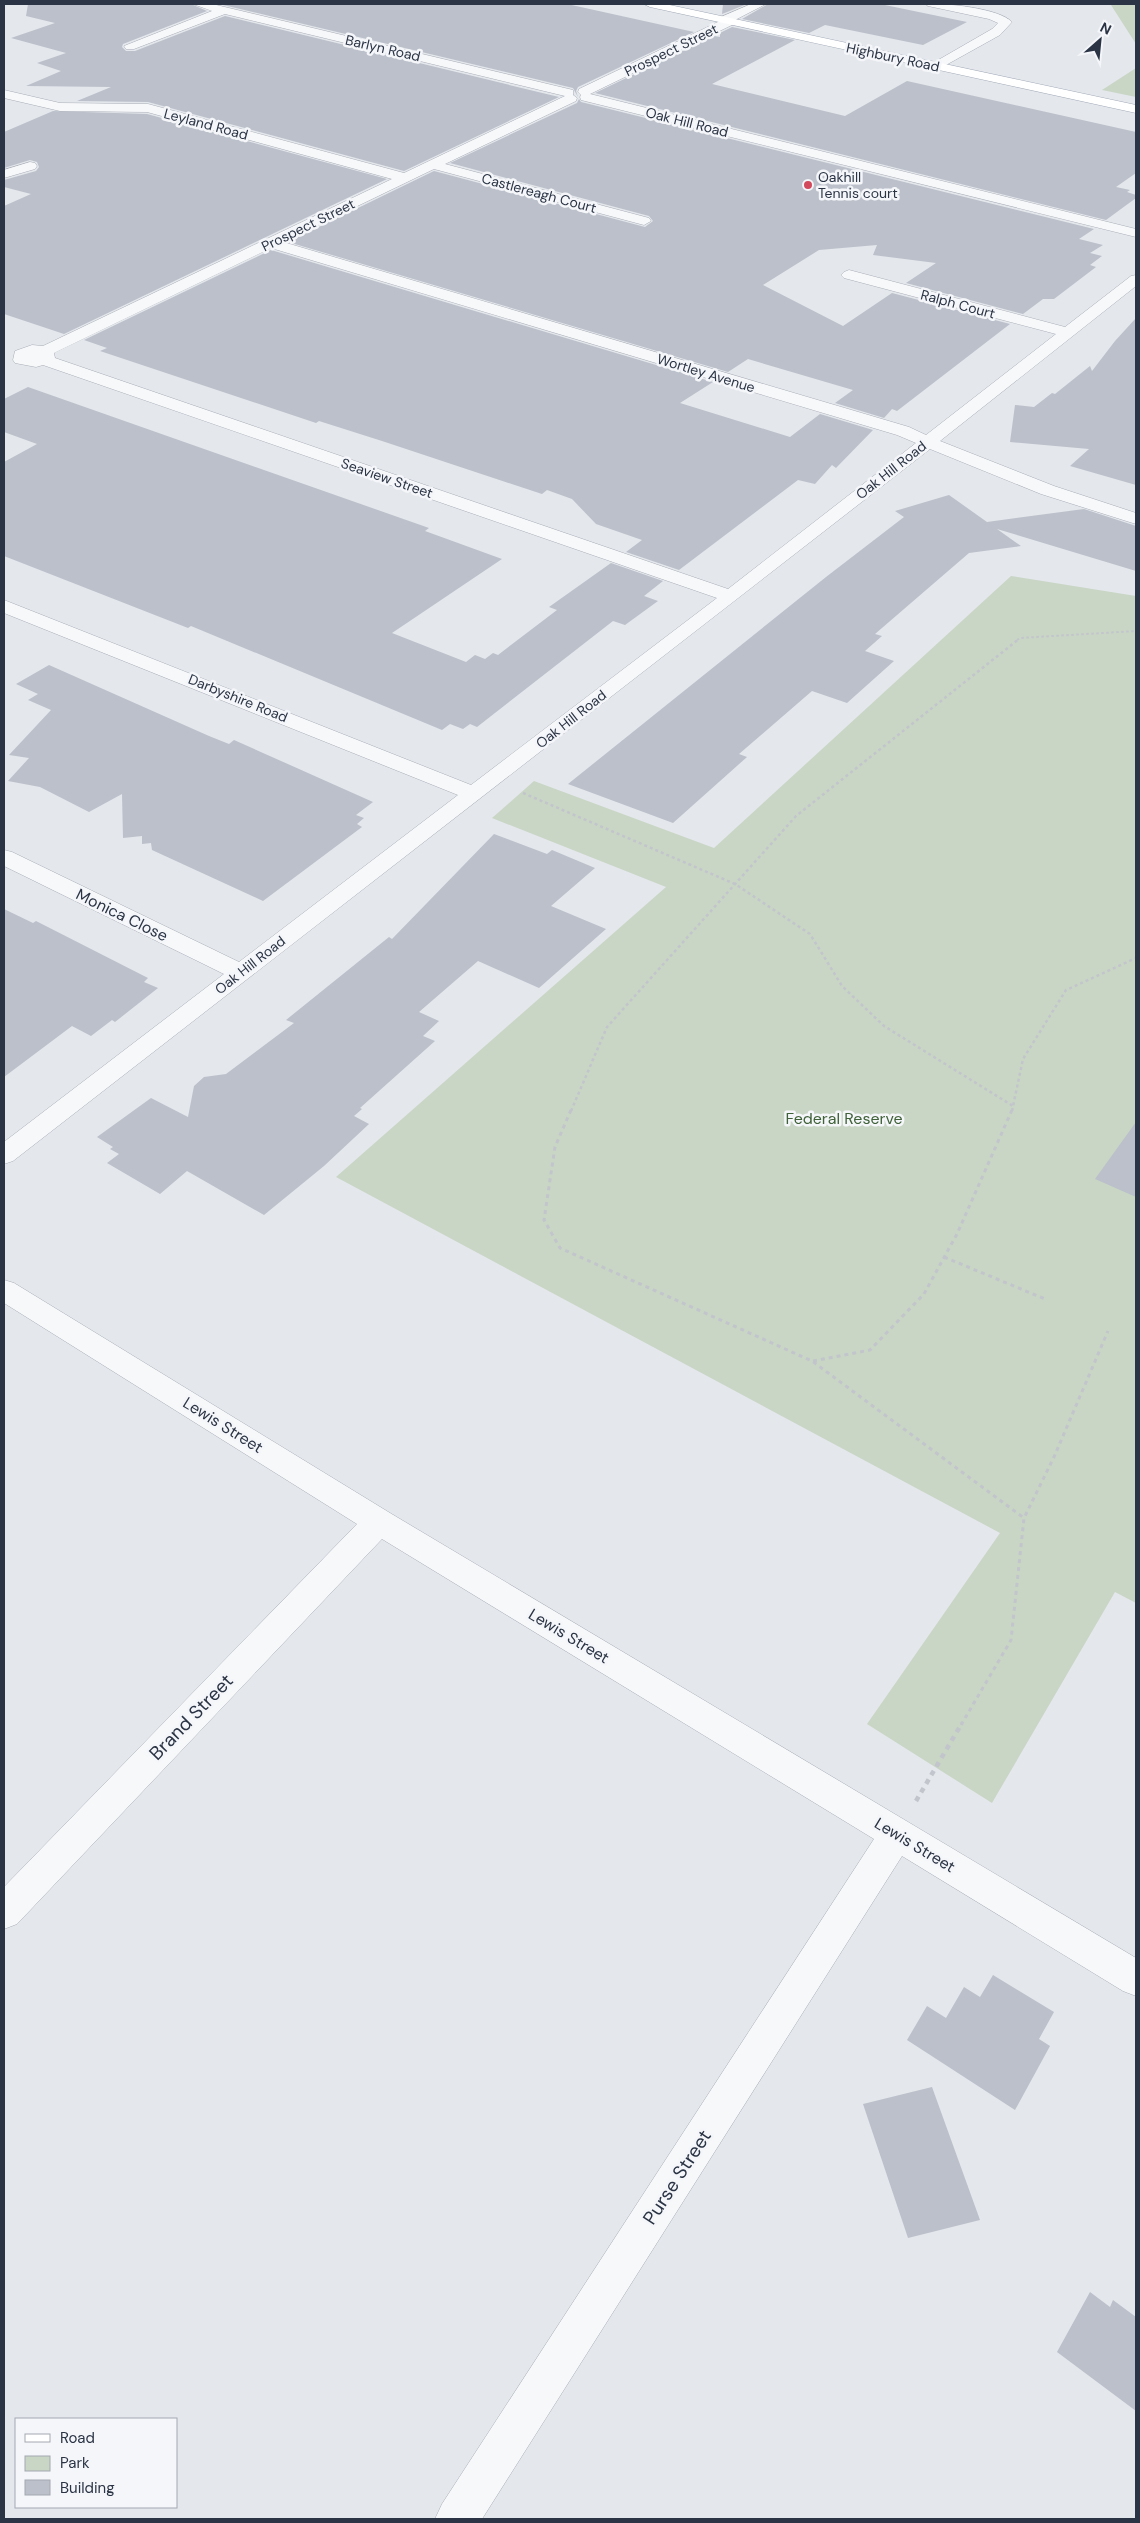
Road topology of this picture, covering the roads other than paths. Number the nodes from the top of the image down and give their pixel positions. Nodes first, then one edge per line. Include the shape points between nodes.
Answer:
1 (199, 4) edge
2 (650, 4) edge
3 (760, 4) edge
4 (932, 4) edge
5 (224, 10) junction
6 (728, 21) junction
7 (130, 46) dead end
8 (937, 66) junction
9 (4, 94) edge
10 (577, 95) junction
11 (1136, 109) edge
12 (434, 165) junction
13 (30, 166) dead end
14 (4, 174) edge
15 (406, 178) junction
16 (644, 221) dead end
17 (1136, 233) edge
18 (271, 243) junction
19 (849, 275) dead end
20 (1136, 279) edge
21 (1067, 332) junction
22 (4, 346) edge
23 (44, 356) junction
24 (927, 441) junction
25 (1136, 519) edge
26 (731, 596) junction
27 (4, 606) edge
28 (472, 793) junction
29 (4, 857) edge
30 (240, 972) junction
31 (4, 1155) edge
32 (4, 1290) edge
33 (379, 1522) junction
34 (896, 1834) junction
35 (4, 1912) edge
36 (1136, 1978) edge
37 (457, 2519) edge

1 - 5 street, Barlyn Road
2 - 6 main road, Highbury Road
3 - 6 street, Prospect Street
4 - 8 street via 992,16 1006,22 996,32
5 - 7 street
5 - 10 street, Barlyn Road
6 - 8 main road, Highbury Road
6 - 10 street, Prospect Street
8 - 11 main road, Highbury Road
9 - 15 street, Leyland Road via 46,106 124,105 148,108
10 - 12 street, Prospect Street
10 - 17 street, Oak Hill Road
12 - 15 street, Prospect Street
12 - 16 street, Castlereagh Court
13 - 14 street
15 - 18 street, Prospect Street
18 - 23 street, Prospect Street
18 - 24 street, Wortley Avenue via 894,428
19 - 21 street, Ralph Court
20 - 21 street, Oak Hill Road
21 - 24 street, Oak Hill Road
22 - 23 street via 20,360 37,350
23 - 26 street, Seaview Street
24 - 25 street, Wortley Avenue via 1076,502
24 - 26 street, Oak Hill Road
26 - 28 street, Oak Hill Road
27 - 28 street, Darbyshire Road
28 - 30 street, Oak Hill Road
29 - 30 street, Monica Close
30 - 31 street, Oak Hill Road
32 - 33 street, Lewis Street
33 - 34 street, Lewis Street
33 - 35 street, Brand Street
34 - 36 street, Lewis Street
34 - 37 street, Purse Street

